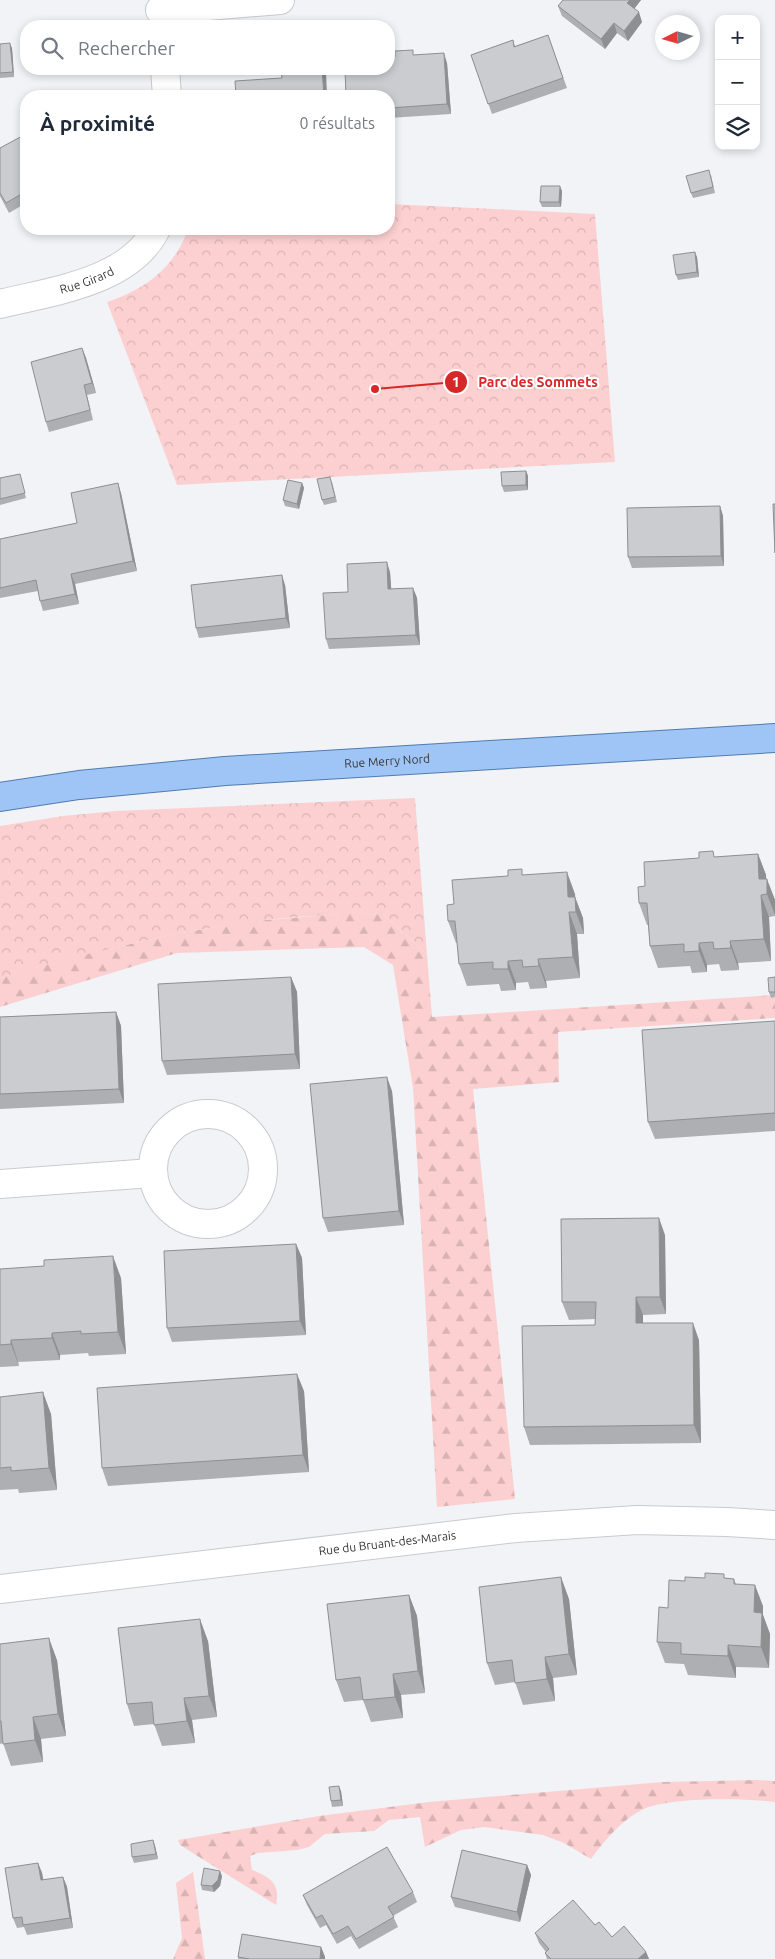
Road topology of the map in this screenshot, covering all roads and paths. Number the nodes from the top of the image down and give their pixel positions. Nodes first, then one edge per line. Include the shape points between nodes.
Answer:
1 (280, 0) edge
2 (160, 12) edge
3 (165, 75) edge
4 (167, 90) edge
5 (151, 235) edge
6 (0, 304) edge
7 (775, 738) edge
8 (0, 797) edge
9 (152, 1172) junction
10 (0, 1184) edge
11 (775, 1525) edge
12 (0, 1589) edge

1 - 2 street
3 - 4 street
5 - 6 street, Rue Girard via 137,254 111,273
7 - 8 main road, Rue Merry Nord via 225,771 79,785
9 - 9 street via 166,1205 196,1223 213,1224 231,1219 256,1196 262,1179 263,1161 258,1144 246,1129 231,1118 212,1113 193,1115 176,1123 162,1136
9 - 10 street
11 - 12 street, Rue du Bruant-des-Marais via 637,1520 526,1528

